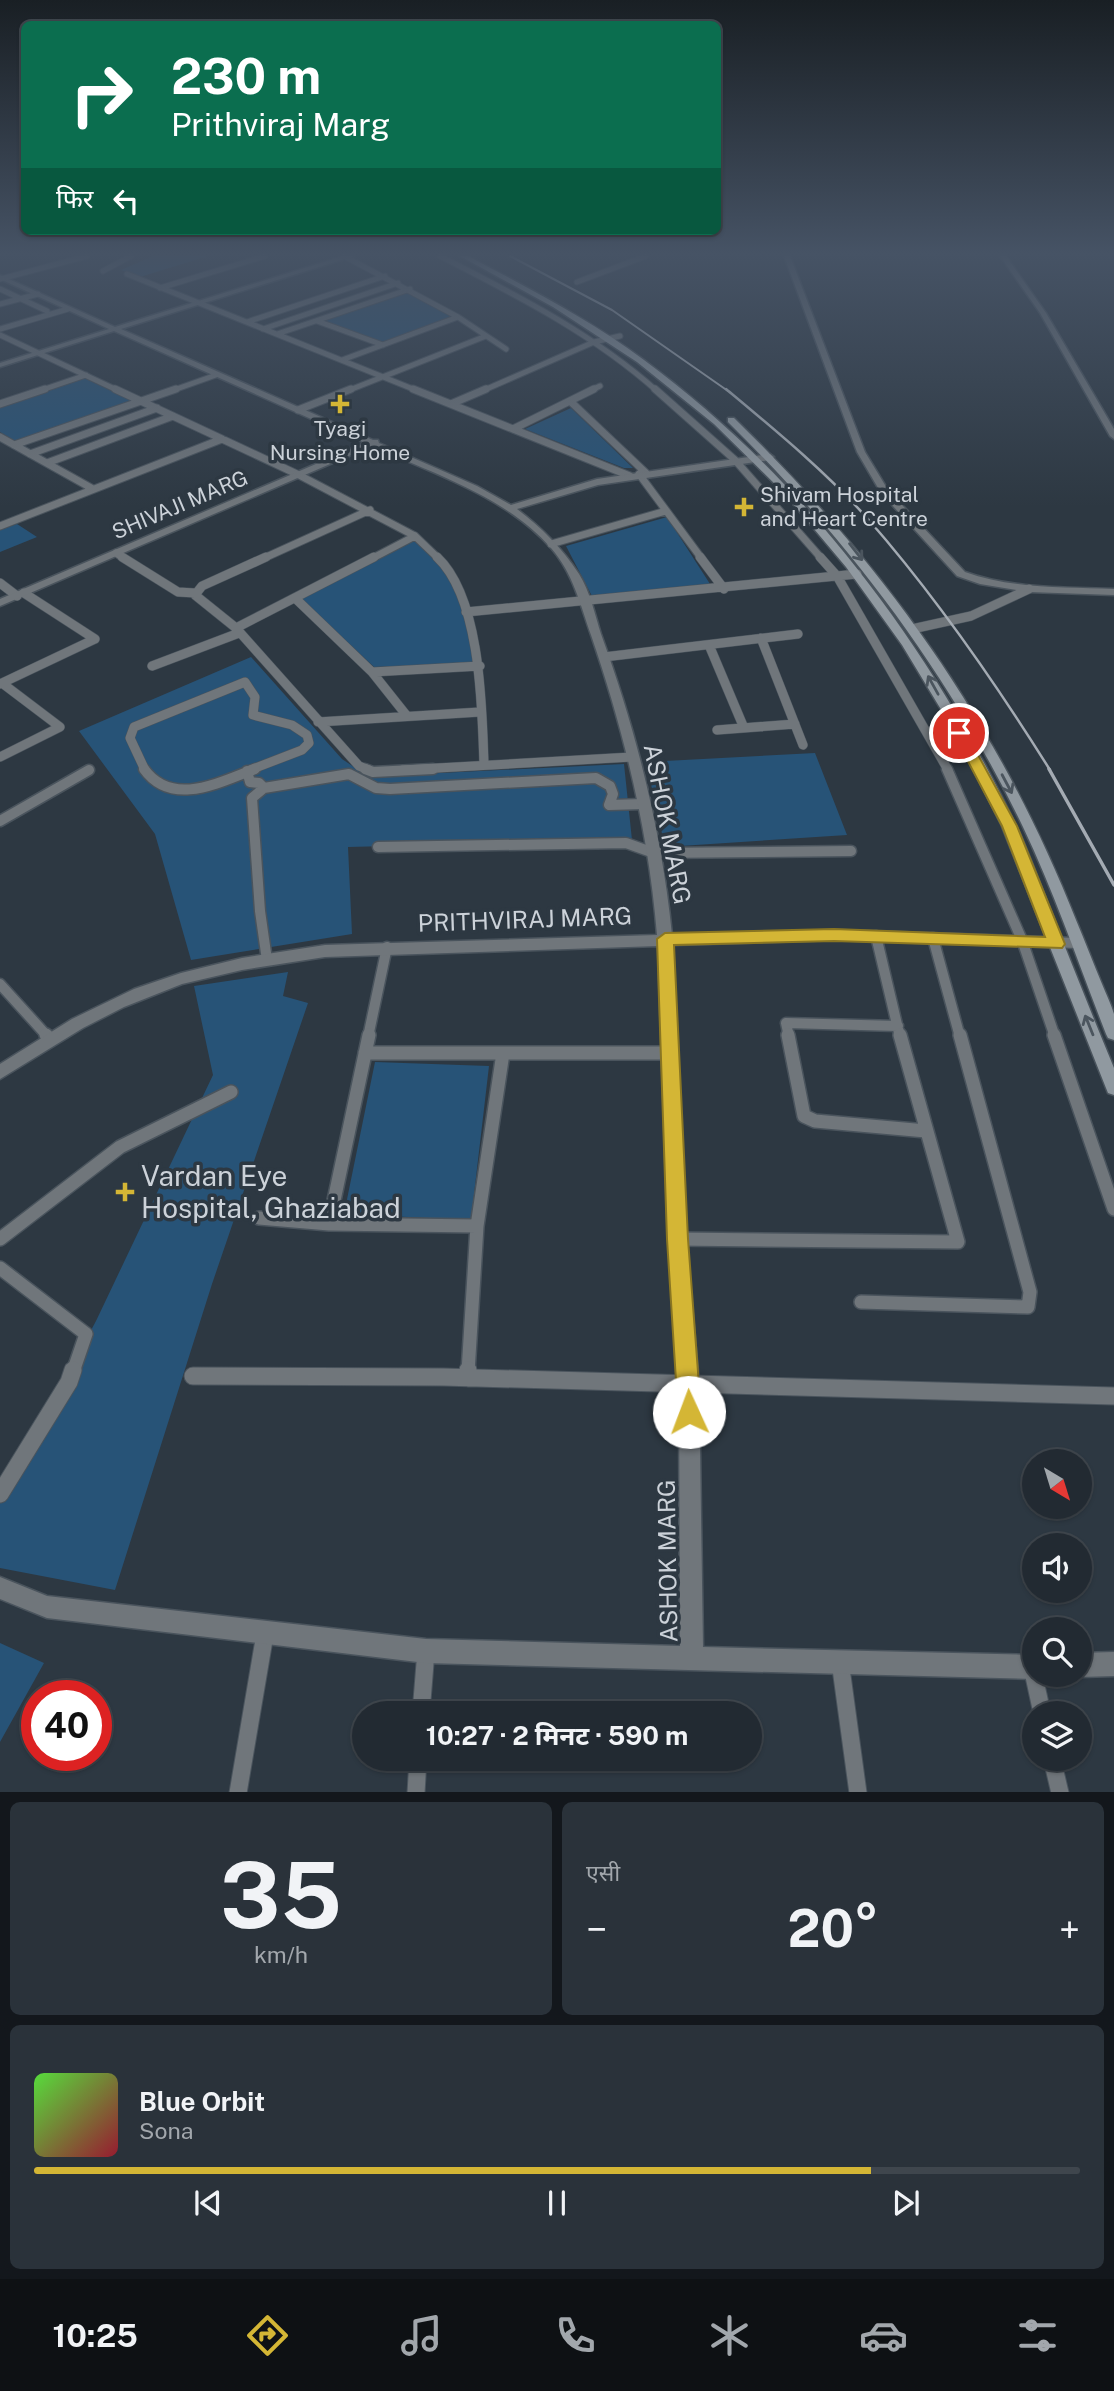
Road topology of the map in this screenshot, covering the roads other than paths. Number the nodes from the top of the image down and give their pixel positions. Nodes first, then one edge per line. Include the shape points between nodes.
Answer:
1 (10, 340) edge
2 (81, 340) edge
3 (138, 340) edge
4 (291, 340) edge
5 (368, 340) edge
6 (397, 340) edge
7 (475, 340) edge
8 (493, 340) edge
9 (590, 340) edge
10 (604, 340) edge
11 (618, 340) edge
12 (619, 340) edge
13 (819, 340) edge
14 (1058, 340) edge
15 (594, 342) junction
16 (383, 345) junction
17 (506, 349) dead end
18 (39, 353) junction
19 (342, 360) junction
20 (0, 365) edge
21 (86, 375) junction
22 (216, 375) junction
23 (383, 377) junction
24 (600, 386) dead end
25 (142, 401) junction
26 (570, 401) junction
27 (0, 404) edge
28 (451, 404) junction
29 (157, 408) junction
30 (298, 410) junction
31 (173, 416) junction
32 (513, 429) junction
33 (1114, 436) edge
34 (0, 437) edge
35 (222, 439) junction
36 (375, 442) junction
37 (14, 446) junction
38 (30, 454) junction
39 (770, 457) junction
40 (757, 458) junction
41 (736, 460) junction
42 (47, 463) junction
43 (620, 472) junction
44 (639, 472) junction
45 (299, 475) junction
46 (93, 489) junction
47 (510, 508) junction
48 (370, 510) junction
49 (666, 511) junction
50 (0, 526) edge
51 (415, 536) junction
52 (551, 544) junction
53 (116, 553) junction
54 (857, 574) junction
55 (837, 576) junction
56 (0, 583) edge
57 (723, 589) junction
58 (1029, 589) junction
59 (1114, 592) edge
60 (195, 593) junction
61 (20, 594) junction
62 (296, 599) junction
63 (0, 603) edge
64 (585, 603) junction
65 (466, 612) junction
66 (912, 629) junction
67 (237, 631) junction
68 (798, 634) dead end
69 (761, 638) junction
70 (709, 645) junction
71 (604, 657) junction
72 (152, 666) dead end
73 (480, 666) junction
74 (372, 672) junction
75 (1, 684) edge
76 (480, 712) junction
77 (407, 716) junction
78 (318, 722) junction
79 (795, 724) junction
80 (744, 728) junction
81 (717, 730) dead end
82 (803, 745) dead end
83 (0, 757) edge
84 (632, 757) junction
85 (484, 765) junction
86 (89, 770) dead end
87 (247, 771) junction
88 (264, 788) junction
89 (643, 804) junction
90 (0, 821) edge
91 (378, 847) dead end
92 (851, 852) dead end
93 (654, 853) junction
94 (876, 936) junction
95 (933, 938) junction
96 (665, 939) junction
97 (1022, 940) junction
98 (1077, 943) junction
99 (1056, 944) junction
100 (387, 947) junction
101 (267, 960) junction
102 (0, 984) edge
103 (898, 1027) junction
104 (1114, 1034) edge
105 (51, 1039) junction
106 (671, 1052) junction
107 (365, 1053) junction
108 (503, 1053) junction
109 (0, 1072) edge
110 (1114, 1088) edge
111 (231, 1092) dead end
112 (926, 1132) junction
113 (1114, 1209) edge
114 (260, 1218) dead end
115 (329, 1224) junction
116 (477, 1226) junction
117 (0, 1239) edge
118 (677, 1239) junction
119 (0, 1268) edge
120 (861, 1302) dead end
121 (193, 1376) dead end
122 (468, 1378) junction
123 (689, 1384) junction
124 (1114, 1396) edge
125 (0, 1494) edge
126 (0, 1588) edge
127 (265, 1634) junction
128 (426, 1651) junction
129 (692, 1657) junction
130 (840, 1661) junction
131 (1114, 1664) edge
132 (1092, 1665) edge
133 (1022, 1667) edge
134 (422, 1701) edge
135 (417, 1771) edge
136 (1055, 1771) edge
137 (238, 1792) edge
138 (416, 1792) edge
139 (858, 1792) edge
140 (1060, 1792) edge

1 - 18 street
2 - 18 street
3 - 22 street, ASHOK MARG
4 - 19 street
5 - 16 street
6 - 16 street
7 - 23 street
8 - 17 street
9 - 15 street
10 - 15 street
11 - 40 main road
12 - 39 main road via 689,385
13 - 58 street via 861,452 884,491 961,574
14 - 33 street
15 - 28 street
15 - 41 street via 655,386
16 - 19 street
18 - 20 street
18 - 21 street
19 - 23 street
21 - 25 street
21 - 27 street
22 - 25 street
22 - 30 street, ASHOK MARG
23 - 28 street
23 - 30 street
24 - 26 street
25 - 29 street
25 - 37 street
26 - 32 street
26 - 44 street
28 - 32 street
29 - 31 street
29 - 38 street
30 - 36 street, ASHOK MARG
31 - 35 street
31 - 42 street
32 - 43 street
34 - 37 street
35 - 45 street
35 - 46 street
36 - 45 street, SHIVAJI MARG
36 - 47 street, ASHOK MARG
37 - 38 street
38 - 42 street
39 - 40 street
39 -> 66 main road via 844,536
40 - 41 street
40 - 54 main road via 797,499
41 - 44 street
41 - 55 street
42 - 46 street
43 - 44 street
43 - 44 street
44 - 47 street
44 - 49 street
45 - 48 street
45 - 53 street, SHIVAJI MARG
46 - 50 street
47 - 52 street, ASHOK MARG
48 - 51 street
48 - 60 street
49 - 52 street
49 - 57 street
51 - 62 street
51 - 65 street via 447,566
52 - 64 street, ASHOK MARG via 576,577
53 - 60 street via 178,592
53 - 61 street, SHIVAJI MARG
54 - 55 street
99 -> 54 main road via 1009,826 979,769 926,672
55 - 57 street
55 - 97 street via 957,788
56 - 61 street
57 - 64 street
58 - 59 street
58 - 66 street via 971,616
60 - 67 street
61 - 63 street, SHIVAJI MARG
61 - 75 street via 95,639
62 - 67 street
62 - 74 street
64 - 65 street
64 - 71 street, ASHOK MARG
65 - 73 street
66 -> 98 main road via 969,715 1031,828
67 - 72 street
67 - 78 street
68 - 69 street
69 - 70 street
69 - 79 street
70 - 71 street
70 - 80 street
71 - 84 street, ASHOK MARG
73 - 74 street
73 - 76 street
74 - 77 street
75 - 83 street via 60,727
76 - 77 street
76 - 85 street
77 - 78 street
78 - 85 street via 359,766 373,772
79 - 80 street
79 - 82 street
80 - 81 street
84 - 85 street
84 - 89 street, ASHOK MARG
86 - 90 street
87 - 87 street via 200,790 162,786 141,769 130,738 134,727 244,682 255,697 253,715 292,725 307,735 309,743
87 - 88 street via 250,782
88 - 89 street via 349,774 376,788 390,789 596,778 610,786 609,805
88 - 101 street via 252,799
89 - 93 street, ASHOK MARG
91 - 93 street via 626,844
92 - 93 street
93 - 96 street, ASHOK MARG
94 - 95 street, PRITHVIRAJ MARG
94 - 96 street, PRITHVIRAJ MARG
94 - 103 street
95 - 97 street, PRITHVIRAJ MARG
95 - 120 street via 1030,1292 1028,1307
96 - 100 street, PRITHVIRAJ MARG
96 - 106 street, ASHOK MARG
97 - 99 street, PRITHVIRAJ MARG
97 - 113 street
98 - 99 street, PRITHVIRAJ MARG
98 - 104 main road
110 -> 99 main road
100 - 101 street, PRITHVIRAJ MARG
100 - 107 street
101 - 105 street, PRITHVIRAJ MARG via 161,985
102 - 105 street
103 - 112 street
103 - 112 street via 786,1023 804,1116 815,1121
105 - 109 street, PRITHVIRAJ MARG
106 - 108 street
106 - 118 street, ASHOK MARG
107 - 108 street
107 - 115 street
108 - 116 street
111 - 117 street via 120,1147
112 - 118 street via 958,1242
114 - 115 street
115 - 116 street
116 - 122 street
118 - 123 street, ASHOK MARG
119 - 125 street via 86,1334 69,1382
121 - 122 street
122 - 123 street
123 - 124 street
123 - 129 street, ASHOK MARG
126 - 127 street via 47,1607
127 - 128 street
127 - 137 street
128 - 129 street
128 - 134 street
129 - 130 street
130 - 133 street
130 - 139 street
131 - 132 street
135 - 138 street
136 - 140 street

